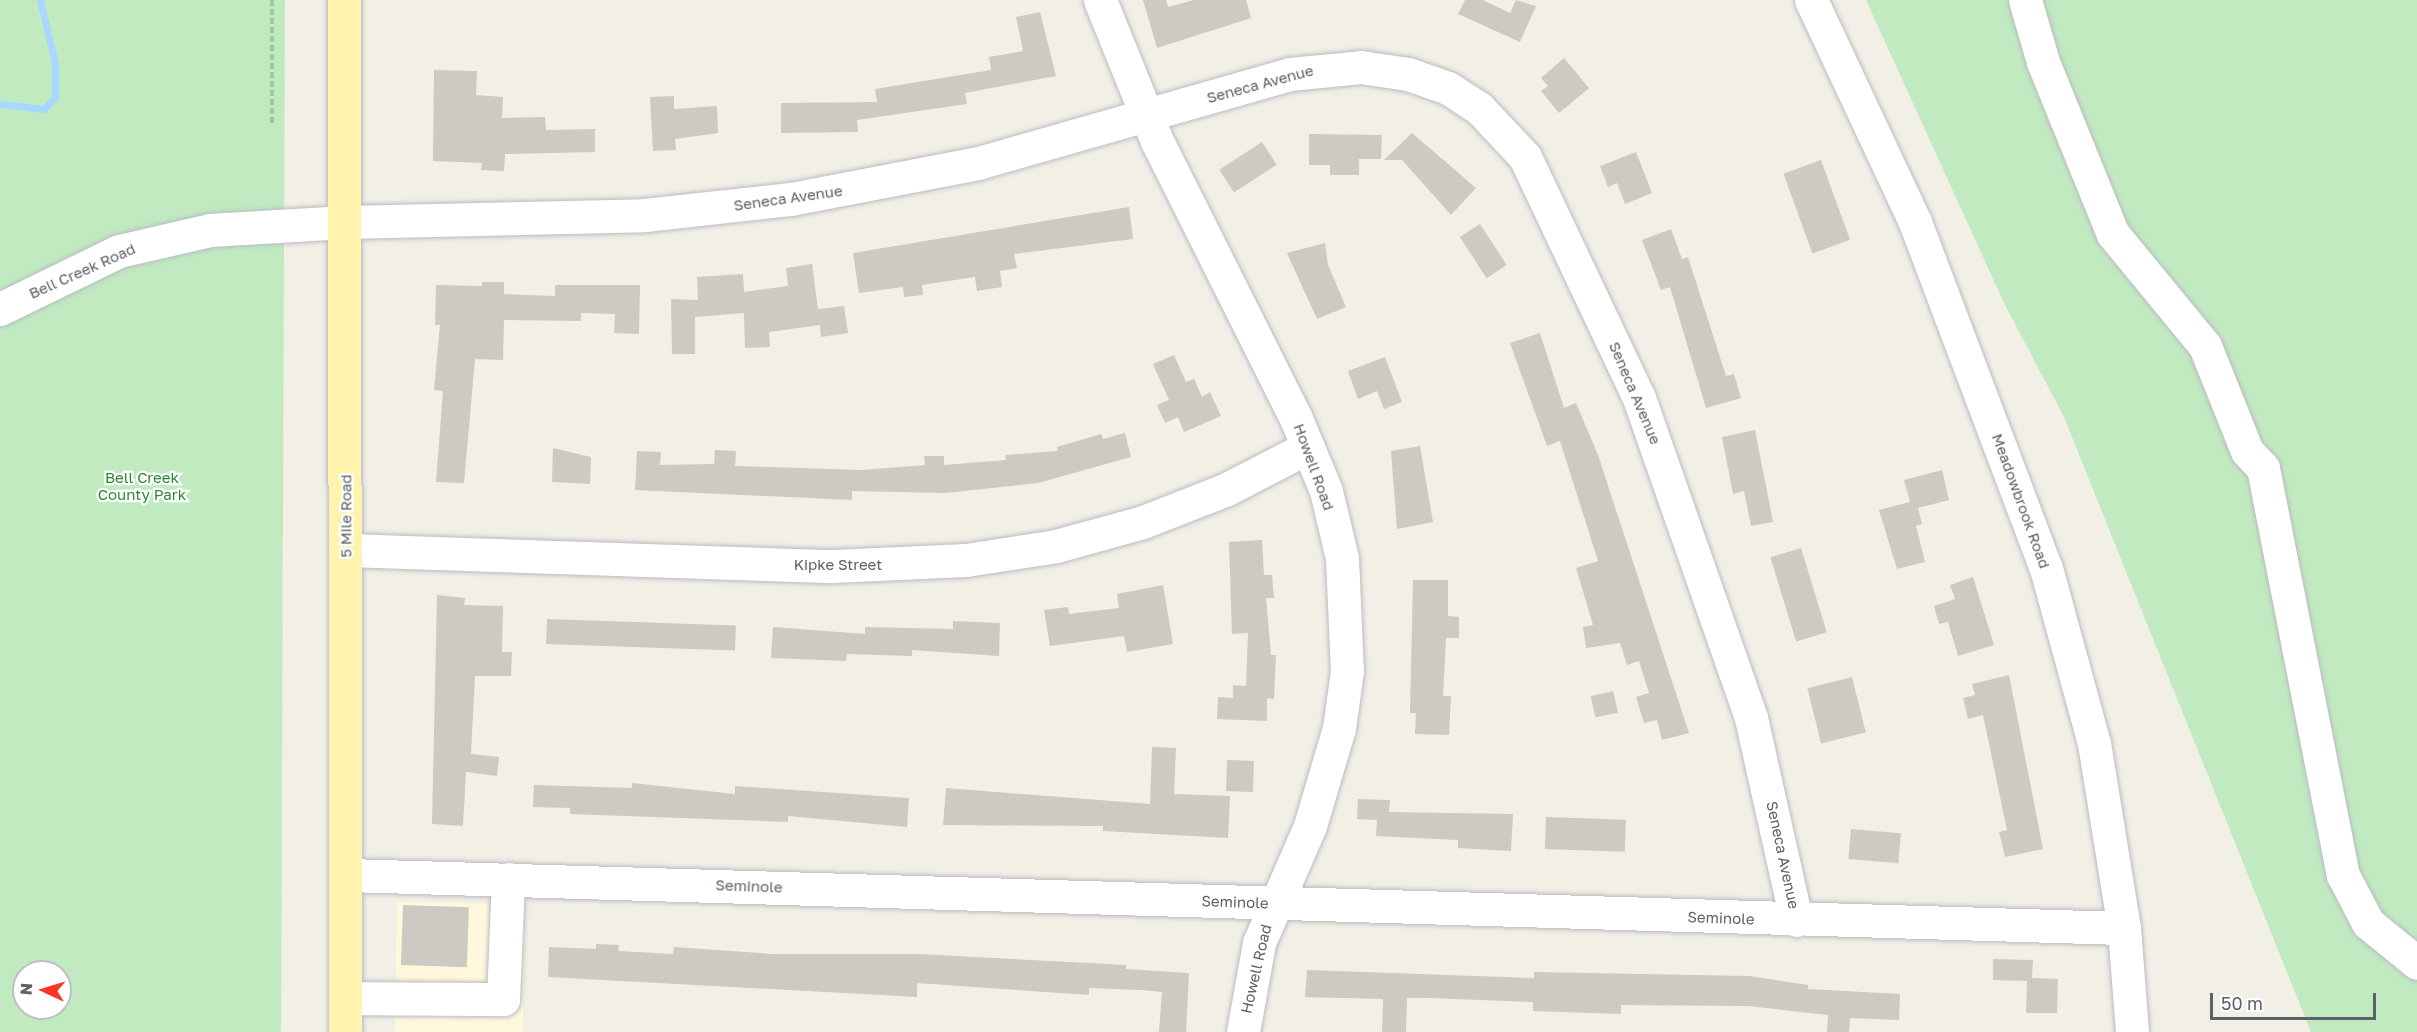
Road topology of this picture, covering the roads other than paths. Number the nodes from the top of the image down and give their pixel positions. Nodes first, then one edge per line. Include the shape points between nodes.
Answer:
1 (344, 0) edge
2 (1100, 0) edge
3 (1811, 0) edge
4 (2025, 0) edge
5 (1146, 116) junction
6 (345, 222) junction
7 (0, 309) edge
8 (1308, 447) junction
9 (346, 550) junction
10 (347, 875) junction
11 (508, 879) junction
12 (1273, 903) junction
13 (1796, 920) junction
14 (2124, 928) junction
15 (2417, 963) edge
16 (345, 998) junction
17 (345, 1032) edge
18 (1243, 1032) edge
19 (2132, 1032) edge

1 - 6 main road, 5 Mile Road
2 - 5 street, Howell Road
3 - 14 street, Meadowbrook Road via 1915,222 2046,568 2094,743
4 - 15 street via 2043,62 2113,234 2199,336 2247,451 2263,468 2343,875 2368,922
5 - 6 street, Seneca Avenue via 978,163 791,199 645,215
5 - 8 street, Howell Road
5 - 13 street, Seneca Avenue via 1290,74 1361,67 1408,74 1448,88 1511,140 1538,179 1677,494 1751,718
6 - 7 street, Bell Creek Road via 210,230 153,241 119,251
6 - 9 main road, 5 Mile Road
8 - 9 street, Kipke Street via 1227,489 1143,522 1056,546 966,560 833,566
8 - 12 street, Howell Road via 1342,558 1347,671 1326,783
9 - 10 main road, 5 Mile Road
10 - 11 street, Seminole
10 - 16 main road, 5 Mile Road
11 - 12 street, Seminole
11 - 16 street via 503,999
12 - 13 street, Seminole
12 - 18 street, Howell Road via 1259,943
13 - 14 street, Seminole
14 - 19 street, Meadowbrook Road
16 - 17 main road, 5 Mile Road

